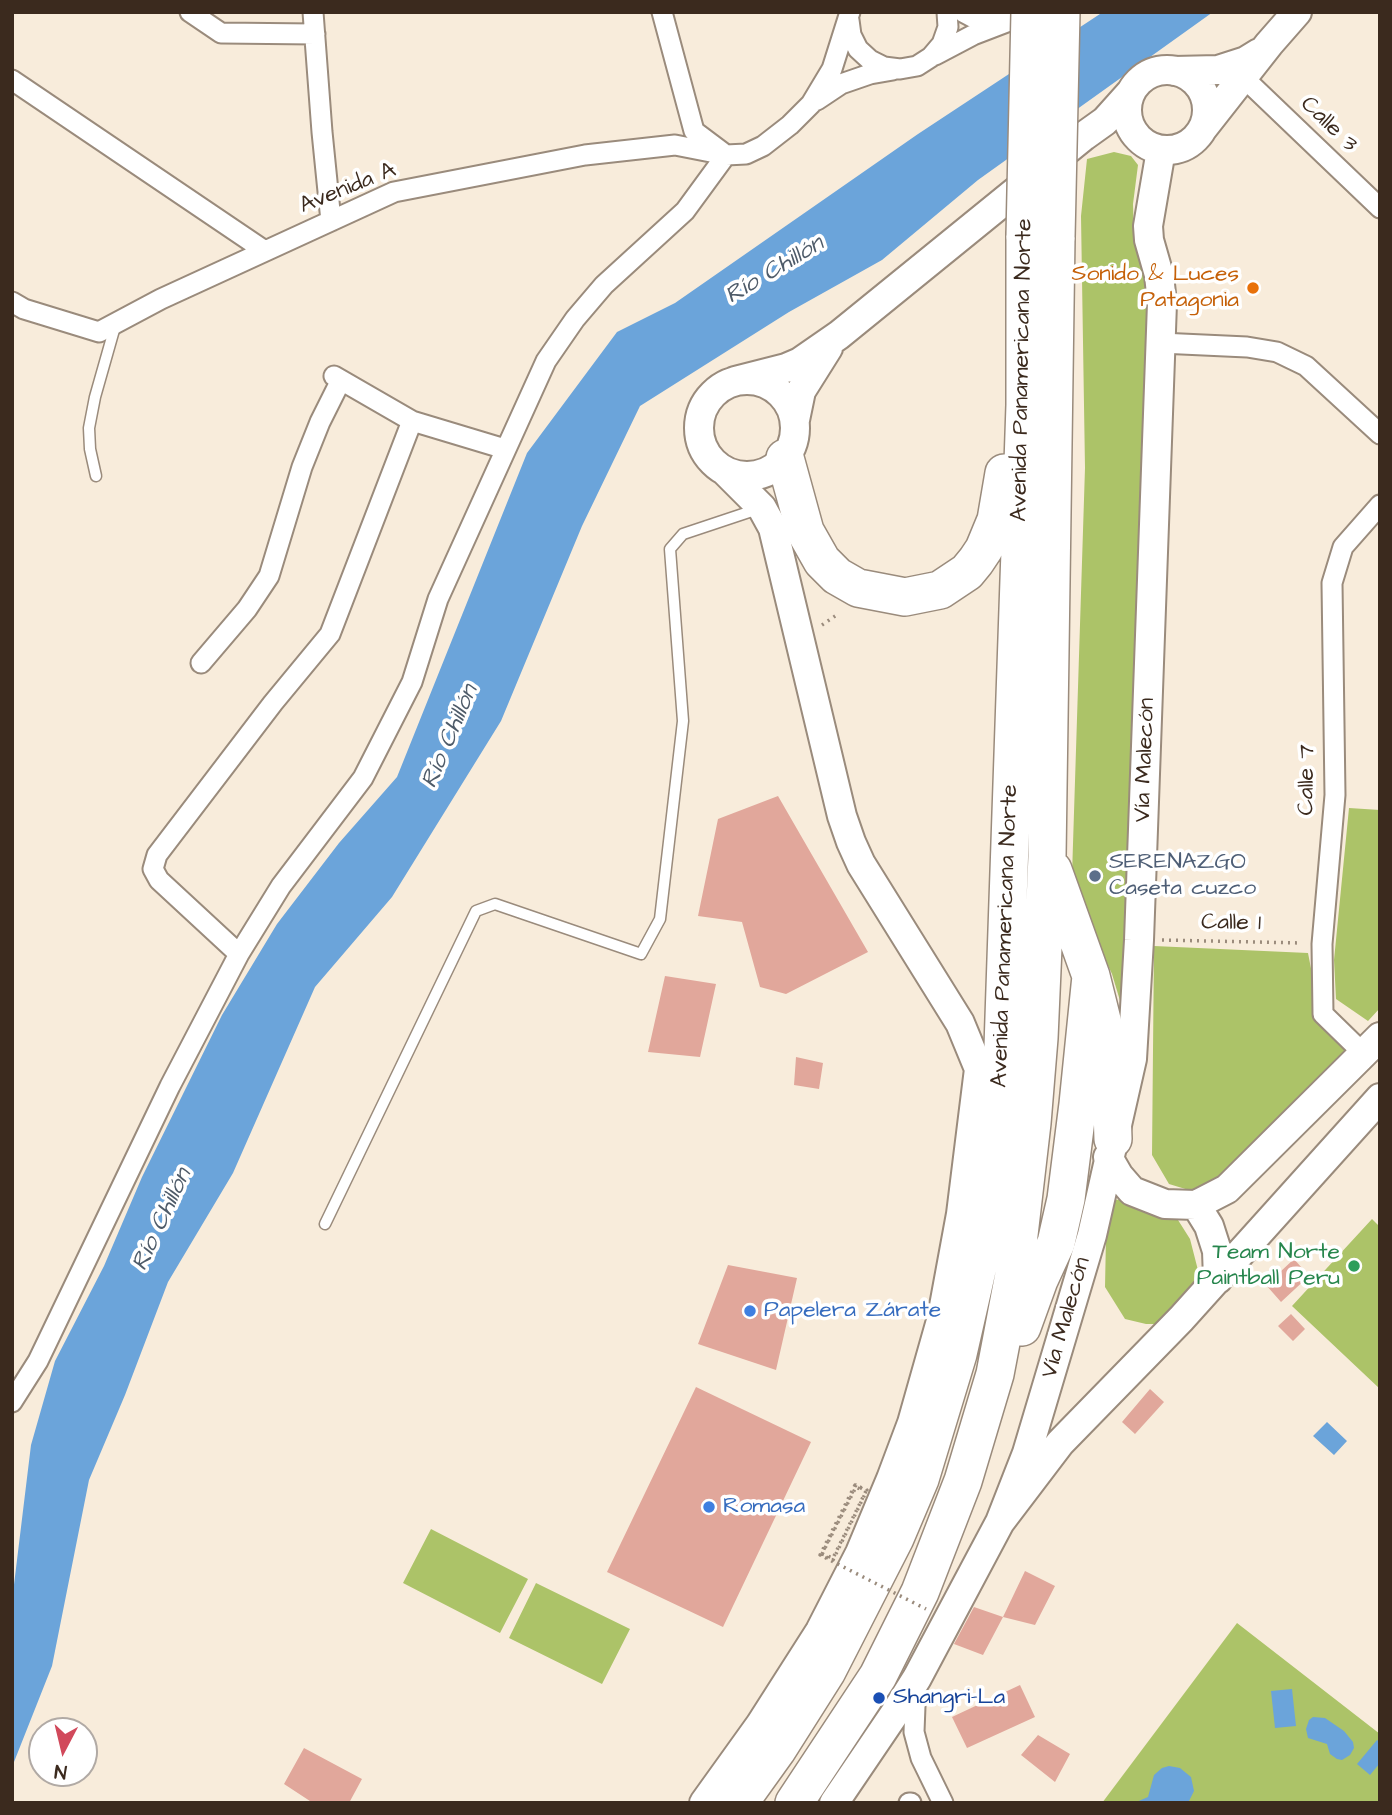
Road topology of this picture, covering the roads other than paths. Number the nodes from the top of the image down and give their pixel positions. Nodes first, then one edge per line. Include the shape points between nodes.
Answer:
1 (190, 12) edge
2 (313, 12) edge
3 (662, 12) edge
4 (667, 12) edge
5 (947, 12) edge
6 (963, 12) edge
7 (1061, 12) edge
8 (1297, 12) edge
9 (849, 16) edge
10 (1022, 16) edge
11 (315, 34) junction
12 (668, 36) junction
13 (1269, 44) junction
14 (931, 57) junction
15 (900, 69) junction
16 (1173, 71) junction
17 (1243, 77) junction
18 (12, 80) edge
19 (1131, 92) junction
20 (811, 104) junction
21 (1203, 128) junction
22 (1084, 136) junction
23 (1155, 148) junction
24 (726, 155) junction
25 (1380, 208) edge
26 (331, 221) junction
27 (1040, 237) junction
28 (265, 251) junction
29 (12, 302) edge
30 (117, 322) junction
31 (839, 335) junction
32 (1160, 343) junction
33 (735, 381) junction
34 (1025, 405) junction
35 (794, 420) junction
36 (412, 421) junction
37 (1380, 434) edge
38 (505, 449) junction
39 (785, 458) junction
40 (724, 470) junction
41 (96, 476) dead end
42 (1380, 505) edge
43 (762, 508) junction
44 (201, 663) dead end
45 (1013, 713) junction
46 (1047, 856) junction
47 (239, 954) junction
48 (1091, 976) junction
49 (1372, 1045) edge
50 (979, 1069) junction
51 (1380, 1098) edge
52 (1110, 1148) junction
53 (1196, 1205) junction
54 (325, 1224) dead end
55 (1219, 1279) junction
56 (12, 1402) edge
57 (963, 1481) junction
58 (1000, 1522) junction
59 (916, 1678) junction
60 (704, 1803) edge
61 (739, 1803) edge
62 (794, 1803) edge
63 (834, 1803) edge
64 (943, 1803) edge

1 - 11 street via 221,33
2 - 11 street
3 - 12 street
4 - 12 street
5 - 14 street via 942,44
6 - 10 street via 978,20
7 - 27 highway, Avenida Panamericana Norte, bridge
8 - 13 main road
9 - 15 street via 858,49 884,67
9 - 20 street via 832,69
10 - 14 street
10 - 27 highway, Avenida Panamericana Norte, bridge
11 - 26 street
12 - 24 street via 694,131
13 - 16 main road via 1232,66 1205,72
13 - 17 main road
14 - 15 street
15 - 20 street via 841,84
16 - 19 main road via 1149,75
16 - 21 main road via 1185,74 1203,92 1207,116
17 - 21 main road
17 - 25 street, Calle 3
18 - 28 street
19 - 22 main road
19 - 23 main road via 1127,117 1139,139
20 - 24 street via 763,146 746,154
21 - 23 main road via 1196,138 1174,150
22 - 23 main road via 1109,134
22 - 31 main road
23 - 32 main road, Vía Malecón via 1148,226 1161,288
24 - 26 street, Avenida A via 676,145 585,155 394,192
24 - 38 street via 685,211 604,285 575,319 546,361
26 - 28 street, Avenida A
27 - 34 highway, Avenida Panamericana Norte
27 - 46 highway, Avenida Panamericana Norte
28 - 30 street, Avenida A
29 - 30 street, Avenida A via 99,332
30 - 41 lane via 89,428
31 - 33 main road via 800,362
31 - 35 main road via 807,378
32 - 37 street via 1278,352 1306,366
32 - 52 main road, Vía Malecón via 1132,1059
33 - 35 main road via 774,387
33 - 40 main road via 710,396 698,422 704,450
34 - 39 highway via 1011,438 996,520 984,549 967,572 921,596 873,593 829,569 805,531
34 - 45 highway, Avenida Panamericana Norte
35 - 39 main road via 795,433
36 - 38 street
36 - 44 street via 338,378 302,467 269,576
36 - 47 street via 330,634 157,855 153,869 159,880
38 - 47 street via 438,599 412,682 363,778 281,886
39 - 40 main road via 750,476
40 - 43 main road
42 - 49 street, Calle 7 via 1343,547 1332,583 1335,795 1322,944 1323,1014
43 - 50 main road via 773,528 851,842 960,1023
43 - 54 lane via 683,534 670,549 682,722 660,919 641,954 495,904 476,911
45 - 50 highway via 986,924
45 - 61 highway, Avenida Panamericana Norte via 1000,1125 985,1235 958,1354 920,1479 873,1586 827,1671
46 - 48 highway
46 - 57 highway, Avenida Panamericana Norte via 1036,1074 1015,1269 995,1374
47 - 56 street via 38,1361
48 - 52 highway via 1110,1052
48 - 57 highway via 1075,1131 1056,1243 1039,1280 987,1436
49 - 53 main road via 1227,1189
50 - 60 main road via 970,1159 951,1269 912,1423 871,1529 820,1631
51 - 55 main road
52 - 53 main road via 1119,1177 1132,1191 1165,1204
52 - 58 main road, Vía Malecón via 1091,1235 1039,1415
53 - 55 main road via 1217,1251
55 - 58 main road via 1060,1443
57 - 62 highway, Avenida Panamericana Norte via 920,1592 878,1676
58 - 59 main road
59 - 63 main road
59 - 64 street via 914,1732

